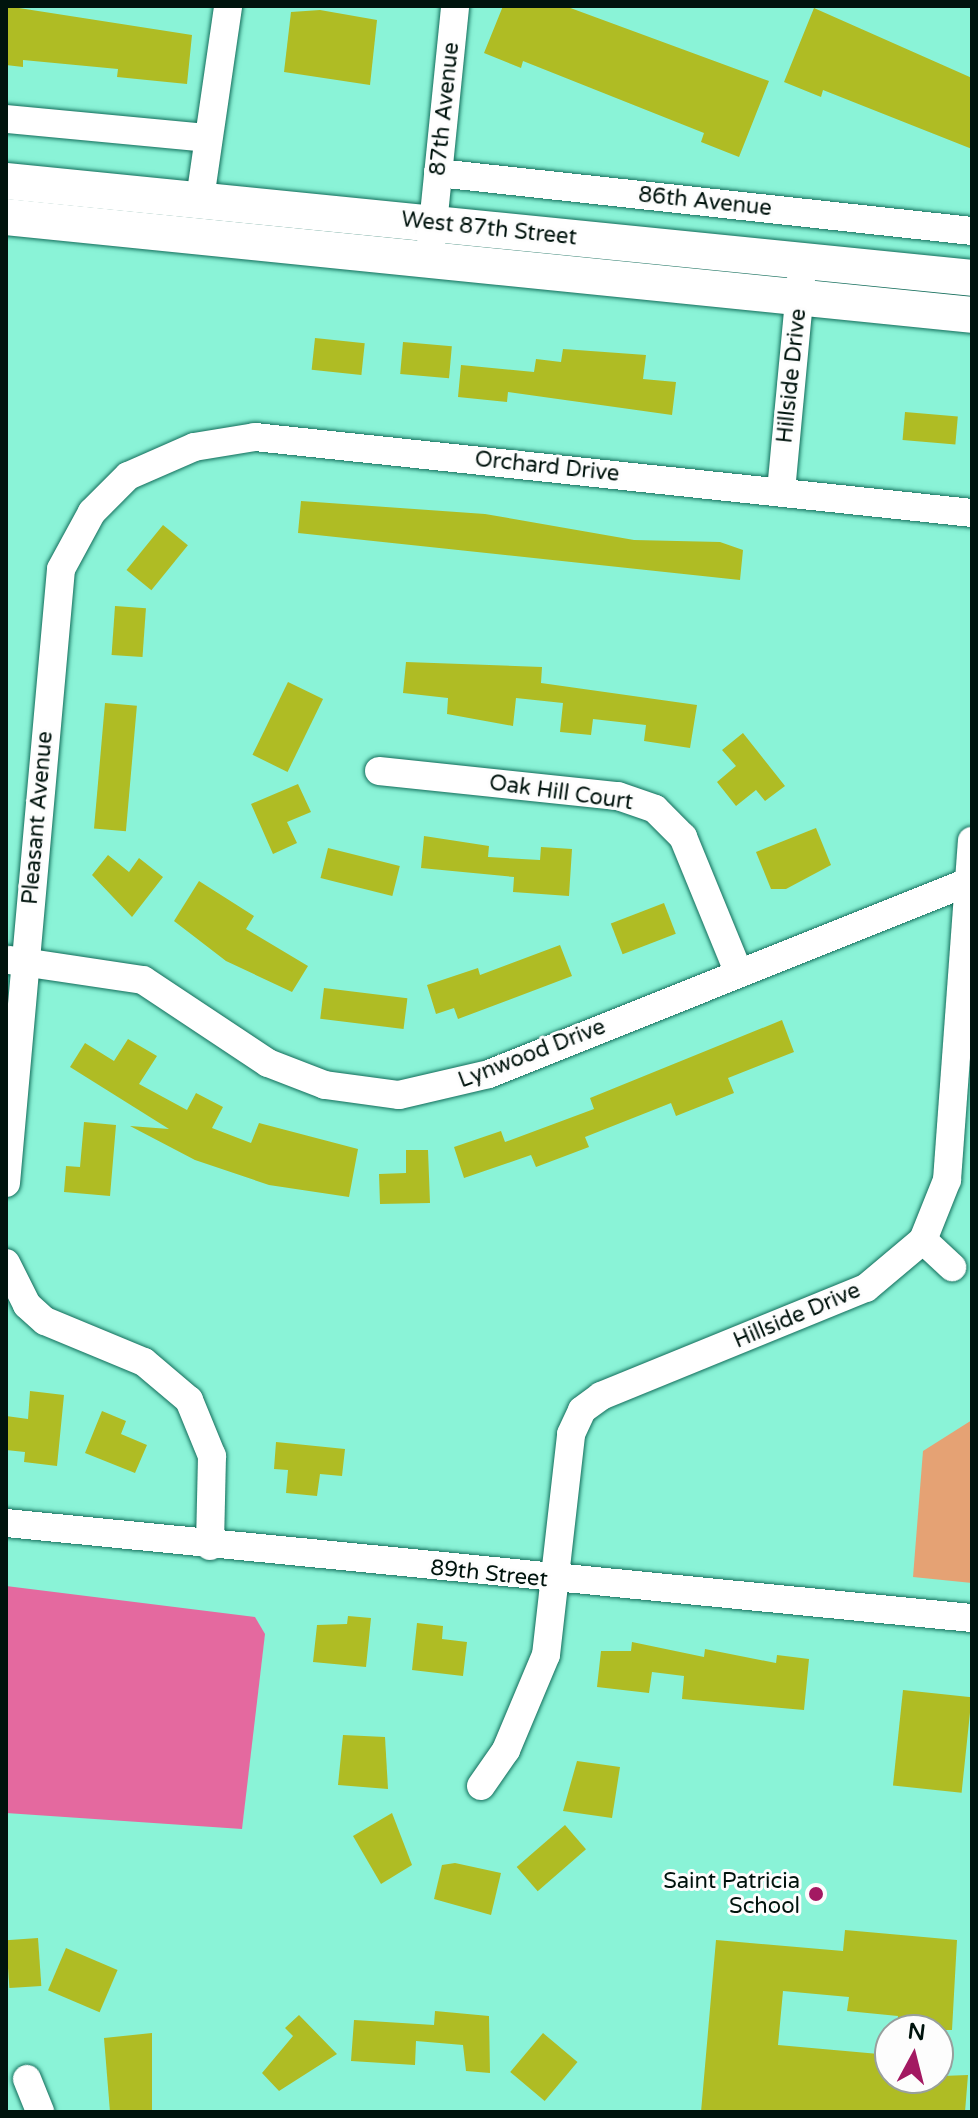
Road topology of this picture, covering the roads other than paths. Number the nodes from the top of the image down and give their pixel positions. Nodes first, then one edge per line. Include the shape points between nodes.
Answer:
1 (228, 6) edge
2 (455, 6) edge
3 (6, 119) edge
4 (208, 138) junction
5 (438, 173) junction
6 (6, 181) edge
7 (200, 199) junction
8 (6, 217) edge
9 (433, 224) junction
10 (972, 231) edge
11 (430, 261) junction
12 (803, 261) junction
13 (972, 278) edge
14 (799, 297) junction
15 (972, 315) edge
16 (128, 476) joint
17 (781, 491) junction
18 (972, 513) edge
19 (379, 771) dead end
20 (972, 841) edge
21 (968, 882) junction
22 (15, 961) edge
23 (738, 971) junction
24 (6, 1183) edge
25 (923, 1240) junction
26 (6, 1263) edge
27 (952, 1267) dead end
28 (6, 1523) edge
29 (210, 1546) junction
30 (560, 1582) junction
31 (972, 1618) edge
32 (481, 1786) dead end
33 (27, 2079) dead end
34 (40, 2112) edge

1 - 4 street
2 - 5 street, 87th Avenue
3 - 4 street
4 - 7 street
5 - 9 street, 87th Avenue
5 - 10 street, 86th Avenue
6 - 7 main road, West 87th Street
7 - 9 main road, West 87th Street
8 - 11 main road, West 87th Street
9 - 11 street, 87th Avenue
9 - 12 main road, West 87th Street
11 - 14 main road, West 87th Street
12 - 13 main road, West 87th Street
12 - 14 street, Hillside Drive
14 - 15 main road, West 87th Street
14 - 17 street, Hillside Drive
16 - 17 street, Orchard Drive via 194,447 255,437
16 - 22 street, Pleasant Avenue via 92,512 61,569
17 - 18 street, Orchard Drive
19 - 23 street, Oak Hill Court via 618,796 655,809 683,837
20 - 21 street, Hillside Drive
21 - 23 street, Lynwood Drive
21 - 25 street, Hillside Drive via 947,1180
22 - 23 street, Lynwood Drive via 143,980 268,1063 325,1085 399,1095 489,1074
22 - 24 street, Pleasant Avenue
25 - 27 street
25 - 30 street, Hillside Drive via 866,1288 601,1396 582,1410 571,1434
26 - 29 street via 27,1305 45,1321 144,1362 189,1400 212,1456
28 - 29 street, 89th Street
29 - 30 street, 89th Street
30 - 31 street, 89th Street
30 - 32 street, Hillside Drive via 536,1684
33 - 34 street

